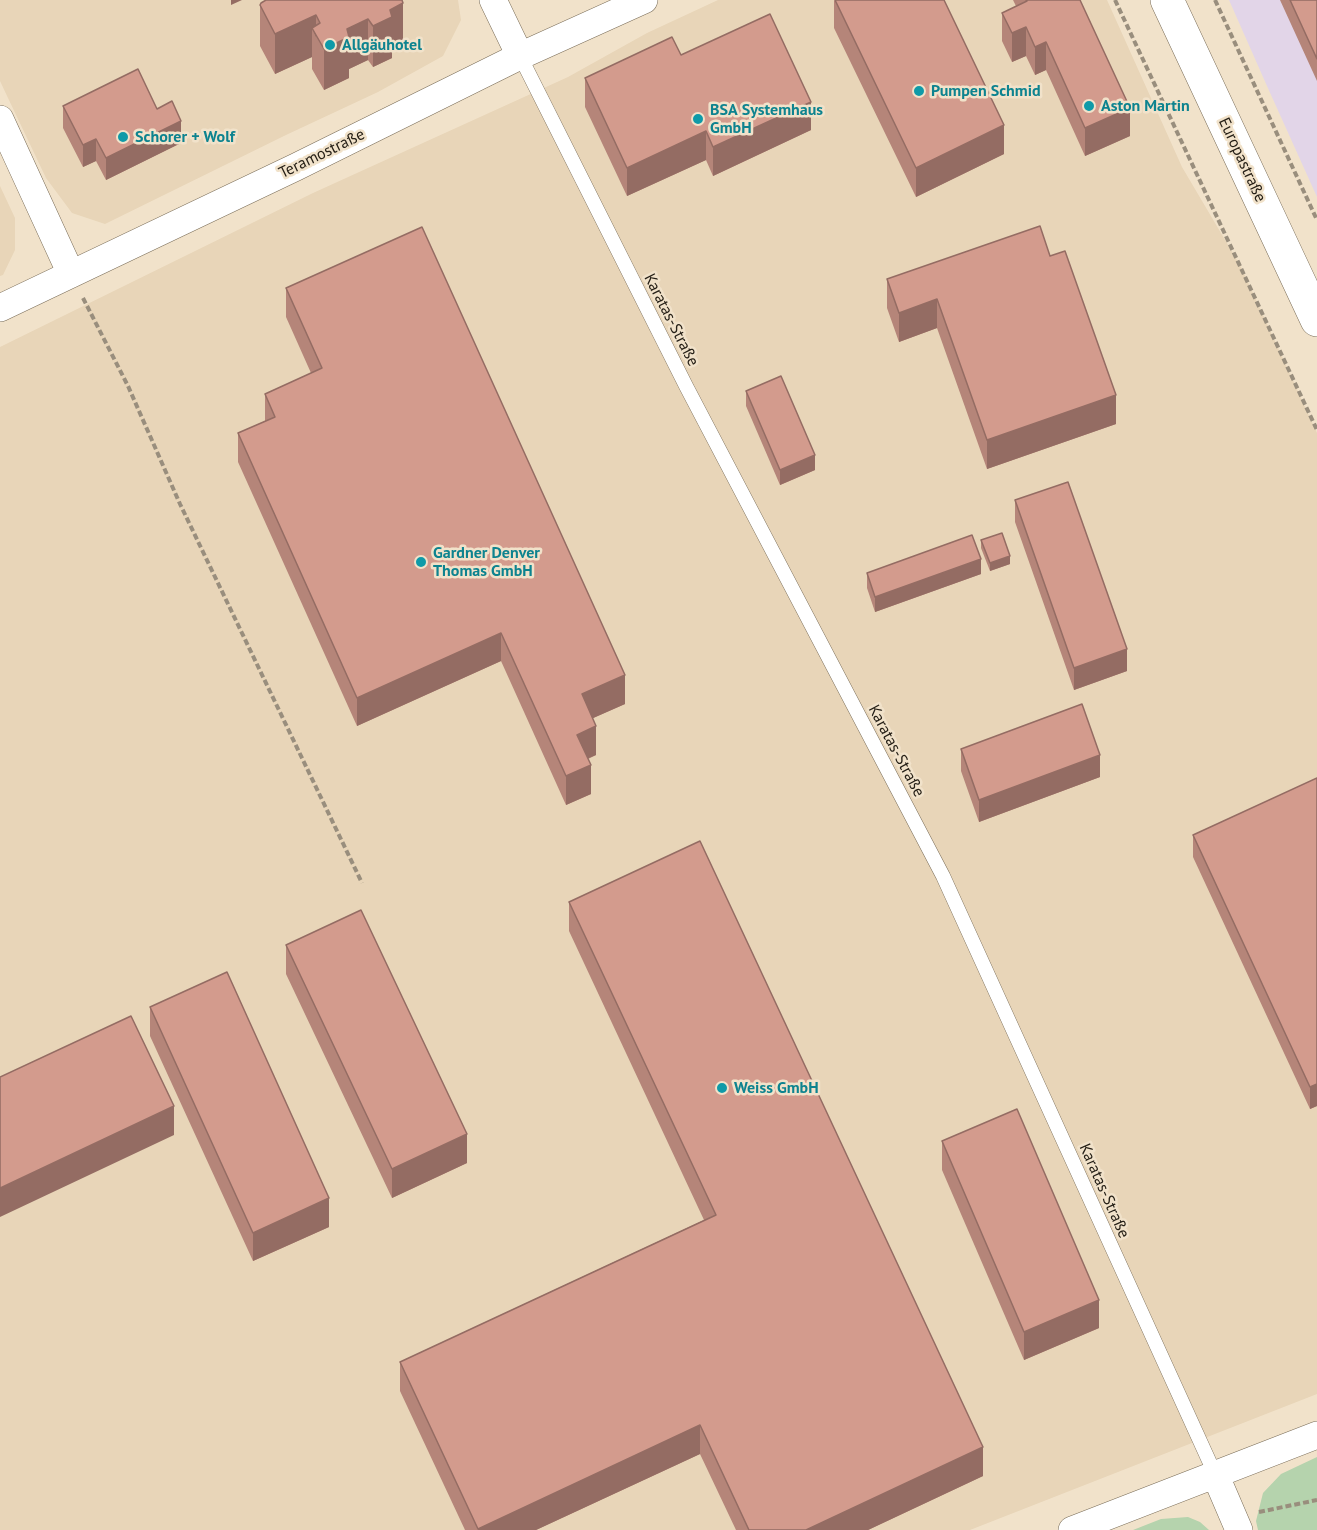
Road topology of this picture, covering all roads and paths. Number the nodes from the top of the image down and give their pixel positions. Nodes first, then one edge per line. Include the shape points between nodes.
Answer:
1 (494, 0) edge
2 (644, 0) edge
3 (1115, 0) edge
4 (1167, 0) edge
5 (1215, 0) edge
6 (520, 56) junction
7 (0, 120) edge
8 (1317, 220) edge
9 (71, 274) junction
10 (0, 308) edge
11 (1317, 320) edge
12 (1317, 430) edge
13 (362, 883) dead end
14 (1317, 1435) edge
15 (1215, 1474) junction
16 (1072, 1530) edge
17 (1239, 1530) edge

1 - 6 street
2 - 6 street, Teramostraße
3 - 12 path
4 - 11 main road, Europastraße
5 - 8 path
6 - 9 street, Teramostraße
6 - 15 lane, Karatas-Straße via 686,386 943,876
7 - 9 street
9 - 10 street, Teramostraße
9 - 13 path via 128,386 180,504
14 - 15 street
15 - 16 street
15 - 17 street

